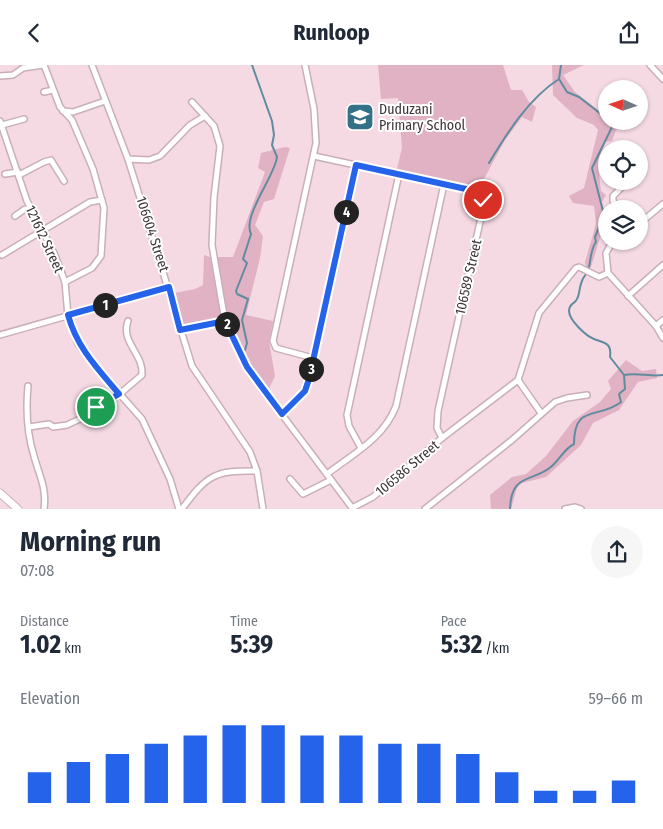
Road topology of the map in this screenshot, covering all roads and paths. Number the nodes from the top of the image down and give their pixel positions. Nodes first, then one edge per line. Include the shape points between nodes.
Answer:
1 (44, 65) edge
2 (92, 65) edge
3 (305, 65) edge
4 (650, 65) edge
5 (0, 76) edge
6 (663, 79) edge
7 (53, 90) junction
8 (44, 92) dead end
9 (105, 101) junction
10 (192, 102) dead end
11 (62, 111) junction
12 (73, 112) junction
13 (205, 116) junction
14 (24, 119) dead end
15 (72, 120) junction
16 (1, 123) edge
17 (314, 156) junction
18 (128, 159) junction
19 (356, 165) junction
20 (5, 174) dead end
21 (19, 174) junction
22 (399, 174) junction
23 (64, 181) dead end
24 (444, 184) junction
25 (102, 200) junction
26 (663, 204) edge
27 (32, 211) junction
28 (15, 216) dead end
29 (648, 216) edge
30 (43, 229) junction
31 (608, 250) edge
32 (2, 255) dead end
33 (663, 265) edge
34 (608, 273) junction
35 (65, 282) junction
36 (169, 287) junction
37 (628, 296) junction
38 (68, 315) junction
39 (663, 320) edge
40 (128, 321) dead end
41 (225, 321) junction
42 (656, 326) junction
43 (180, 330) junction
44 (0, 335) edge
45 (663, 338) edge
46 (313, 358) junction
47 (518, 380) junction
48 (28, 386) dead end
49 (119, 394) junction
50 (587, 395) dead end
51 (96, 407) dead end
52 (541, 413) junction
53 (282, 414) junction
54 (82, 418) dead end
55 (29, 427) junction
56 (442, 438) junction
57 (361, 448) junction
58 (258, 471) junction
59 (327, 474) junction
60 (290, 479) dead end
61 (331, 480) junction
62 (0, 493) edge
63 (18, 509) edge
64 (44, 509) edge
65 (180, 509) edge
66 (263, 509) edge
67 (352, 509) edge
68 (425, 509) edge
69 (565, 509) edge
70 (582, 509) edge

1 - 5 street
1 - 7 street
2 - 9 street, 106604 Street
3 - 17 street via 316,127
4 - 6 street
7 - 8 street
7 - 11 street
9 - 12 street
9 - 18 street, 106604 Street
10 - 13 street, 106586 Street
11 - 12 street
11 - 15 street
12 - 15 street
13 - 18 street via 190,125 160,156 149,160
13 - 41 street, 106586 Street via 214,125 220,146 212,245
14 - 16 street
15 - 25 street
16 - 21 street, 121612 Street
17 - 19 street, 106589 Street
17 - 46 street via 273,341 276,347
18 - 36 street, 106604 Street
19 - 22 street, 106589 Street
19 - 46 street
20 - 21 street
21 - 23 street via 52,161
21 - 27 street, 121612 Street
22 - 24 street, 106589 Street
22 - 57 street via 347,415
24 - 56 street, 106589 Street via 476,193 484,205 438,411 437,428
24 - 57 street via 396,406 384,430
25 - 30 street via 90,201
25 - 35 street via 101,256 92,268
26 - 29 street
27 - 28 street via 25,209
27 - 30 street, 121612 Street
30 - 32 street
30 - 35 street, 121612 Street
31 - 34 street via 605,262
33 - 37 street
34 - 37 street
34 - 47 street via 599,277 576,268 538,313
35 - 38 street, 121612 Street
36 - 38 street
36 - 43 street, 106604 Street
37 - 42 street
38 - 44 street
38 - 49 street, 121612 Street via 78,344
39 - 42 street
40 - 49 street via 126,335 141,363 142,375
41 - 43 street
41 - 53 street, 106586 Street via 247,367
42 - 45 street
43 - 58 street, 106604 Street via 195,373 241,437
46 - 53 street via 305,391
47 - 52 street
47 - 56 street, 106586 Street
48 - 55 street
49 - 51 street
49 - 65 street, 121612 Street via 136,411 150,434
50 - 52 street via 562,399
52 - 68 street
53 - 59 street, 106586 Street
54 - 55 street via 58,427 49,424
55 - 64 street via 45,491
56 - 67 street, 106586 Street via 373,497
57 - 59 street
58 - 65 street via 231,471 214,476 203,483
58 - 66 street, 106604 Street
59 - 61 street, 106586 Street
60 - 61 street via 303,494
61 - 67 street, 106586 Street
62 - 63 street
69 - 70 street

